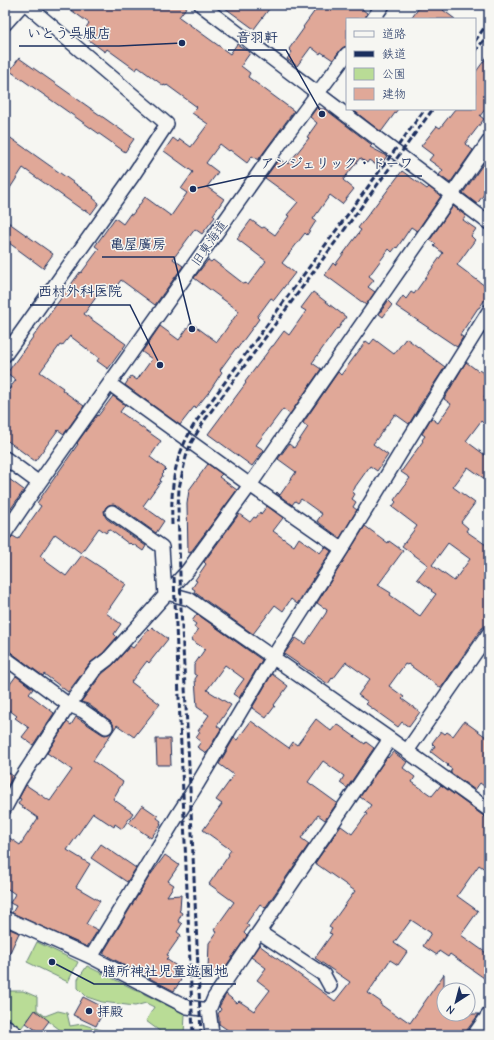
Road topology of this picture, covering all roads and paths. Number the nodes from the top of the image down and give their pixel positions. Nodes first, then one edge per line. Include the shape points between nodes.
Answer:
1 (22, 5) edge
2 (27, 5) edge
3 (201, 5) edge
4 (383, 5) edge
5 (374, 18) edge
6 (5, 24) edge
7 (346, 55) edge
8 (318, 94) junction
9 (489, 141) edge
10 (452, 195) junction
11 (489, 223) edge
12 (489, 311) edge
13 (5, 355) edge
14 (110, 384) junction
15 (5, 458) edge
16 (39, 483) junction
17 (250, 485) junction
18 (112, 512) dead end
19 (5, 533) edge
20 (342, 549) junction
21 (166, 594) junction
22 (489, 633) edge
23 (273, 657) junction
24 (5, 658) edge
25 (69, 705) junction
26 (106, 727) dead end
27 (390, 739) junction
28 (407, 751) junction
29 (5, 808) edge
30 (489, 810) edge
31 (5, 918) edge
32 (259, 932) junction
33 (91, 957) junction
34 (330, 986) dead end
35 (209, 1010) junction
36 (489, 1014) edge
37 (5, 1029) edge
38 (13, 1035) edge
39 (211, 1035) edge
40 (474, 1035) edge

1 - 6 street
2 - 13 street via 167,124
3 - 8 street
4 - 5 street
7 - 8 street, 旧東海道
8 - 10 street
8 - 14 street, 旧東海道 via 273,153
9 - 10 street
10 - 11 street
10 - 17 street
12 - 20 street
14 - 16 street, 旧東海道
14 - 17 street
15 - 16 street
16 - 19 street, 旧東海道
17 - 20 street
17 - 21 street via 188,570
18 - 21 street via 162,547
20 - 23 street
21 - 23 street via 189,599
21 - 25 street via 108,659 96,668
22 - 28 street
23 - 27 street
23 - 33 street
24 - 25 street
25 - 26 street
25 - 29 street via 20,780
27 - 28 street
27 - 32 street
28 - 30 street
31 - 33 street
32 - 34 street via 324,975
32 - 35 street via 214,998
33 - 35 street via 186,1007
35 - 39 street
36 - 40 street
37 - 38 street

